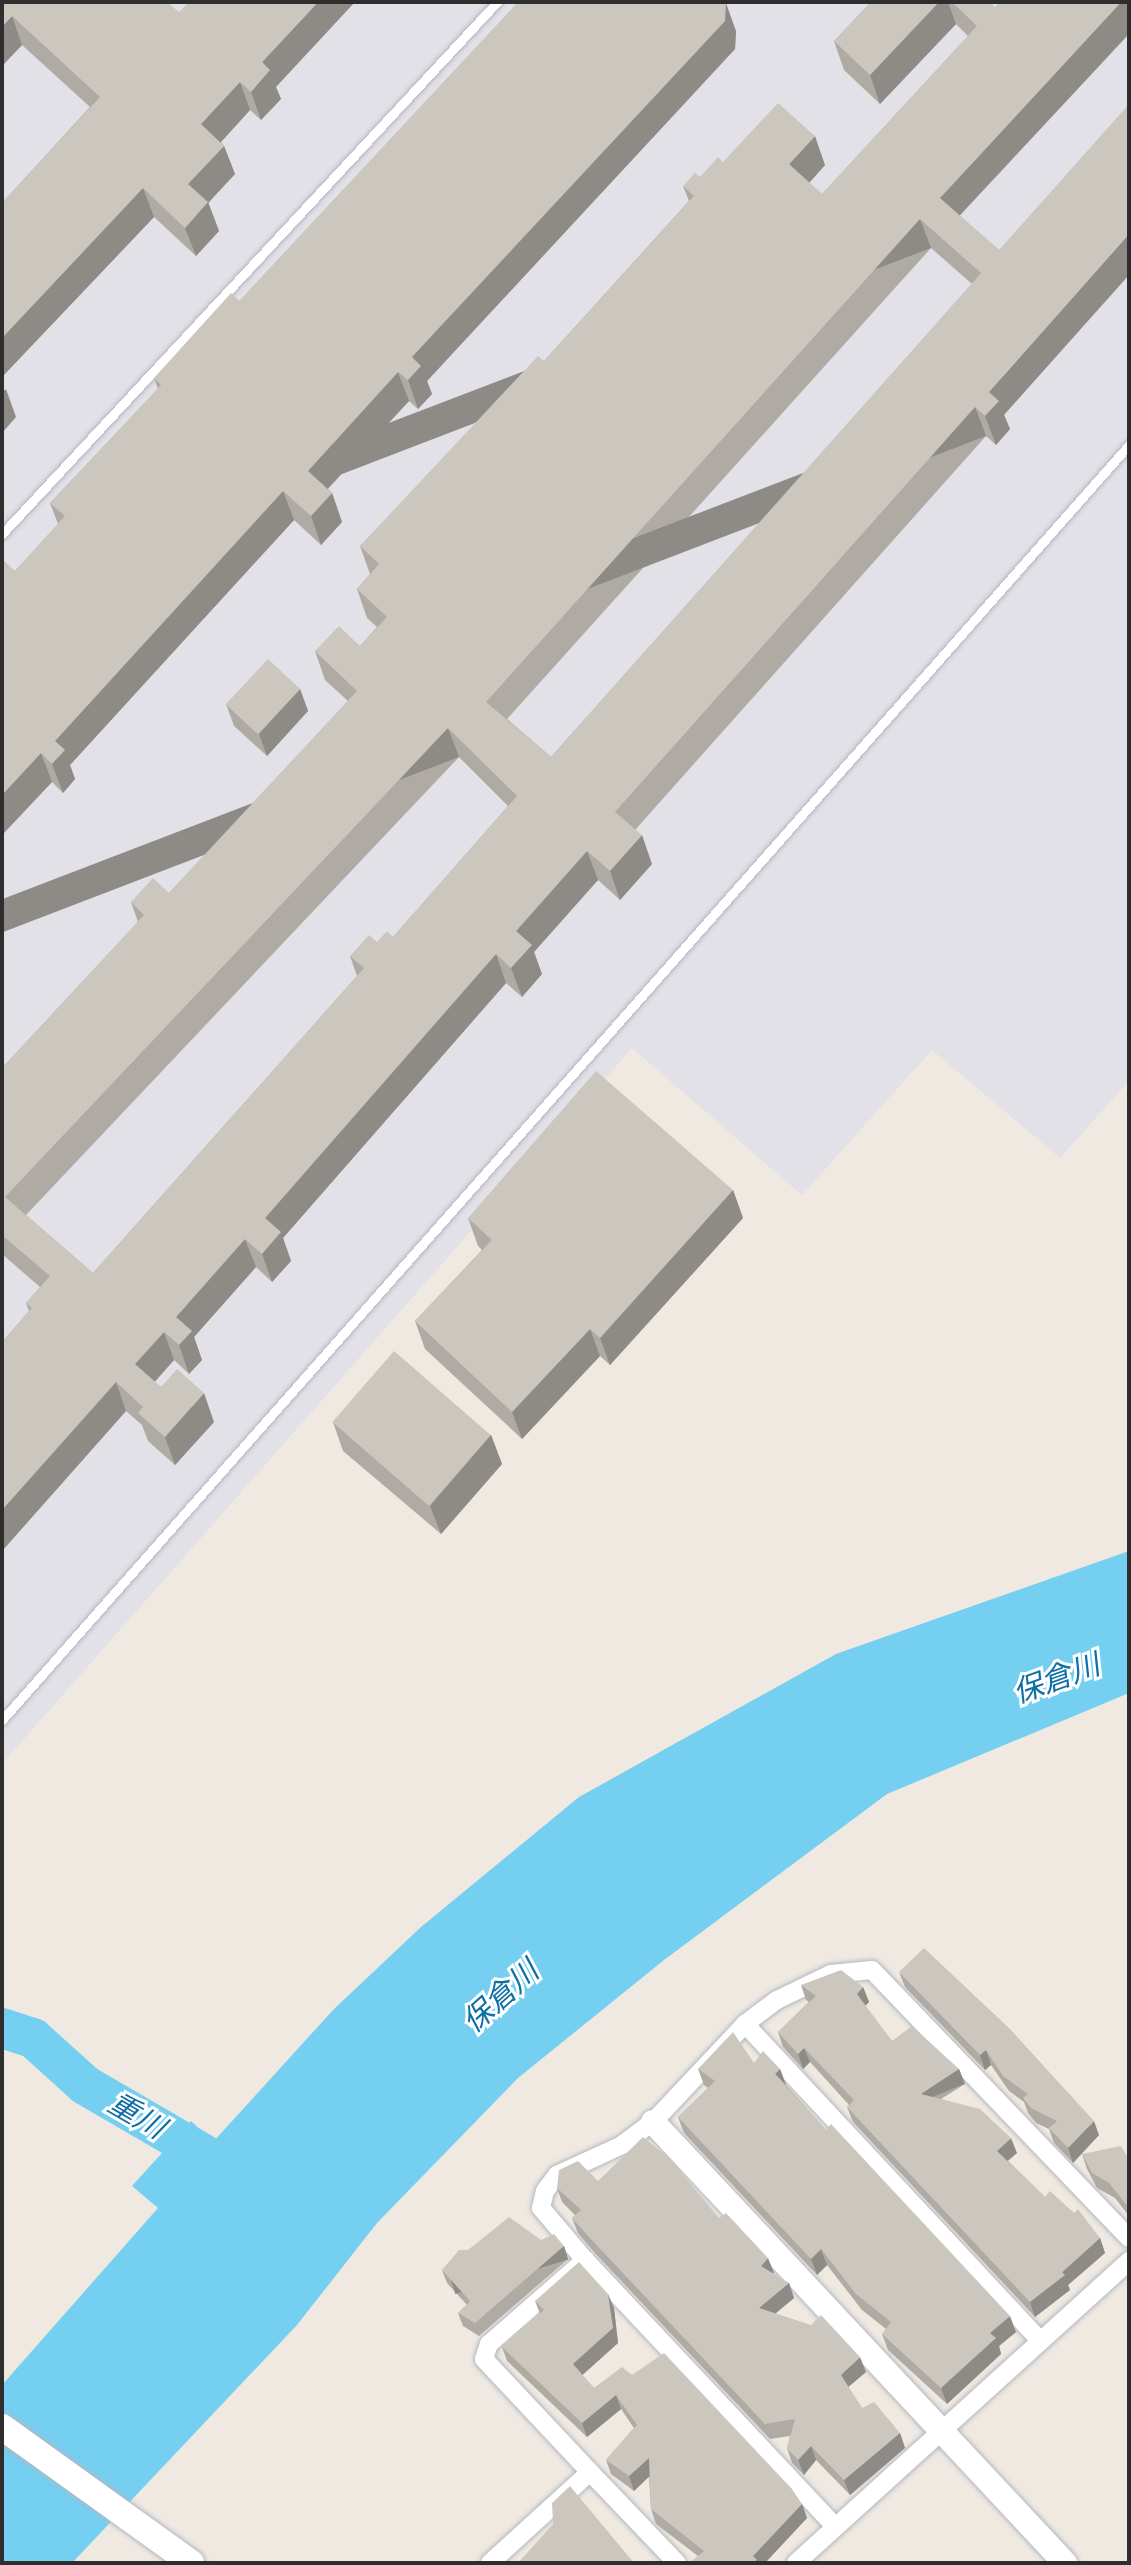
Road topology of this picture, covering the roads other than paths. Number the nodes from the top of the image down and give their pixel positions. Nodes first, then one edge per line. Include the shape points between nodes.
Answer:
1 (497, 2) edge
2 (1129, 445) edge
3 (2, 534) edge
4 (2, 1720) edge
5 (745, 2024) junction
6 (653, 2122) junction
7 (1129, 2238) edge
8 (585, 2260) junction
9 (1129, 2261) edge
10 (1040, 2340) junction
11 (2, 2427) edge
12 (942, 2430) junction
13 (590, 2472) junction
14 (835, 2526) junction
15 (191, 2563) edge
16 (490, 2563) edge
17 (677, 2563) edge
18 (796, 2563) edge
19 (1065, 2563) edge

1 - 3 lane
2 - 4 lane
5 - 6 street
5 - 7 street via 777,2000 831,1974 872,1970
5 - 10 street
6 - 8 street via 622,2145 557,2175 545,2191 541,2208
6 - 12 street
8 - 13 street via 489,2344 484,2359
8 - 14 street
9 - 10 street
10 - 12 street
11 - 15 main road
12 - 14 street
12 - 19 street
13 - 16 street
13 - 17 street
14 - 18 street

